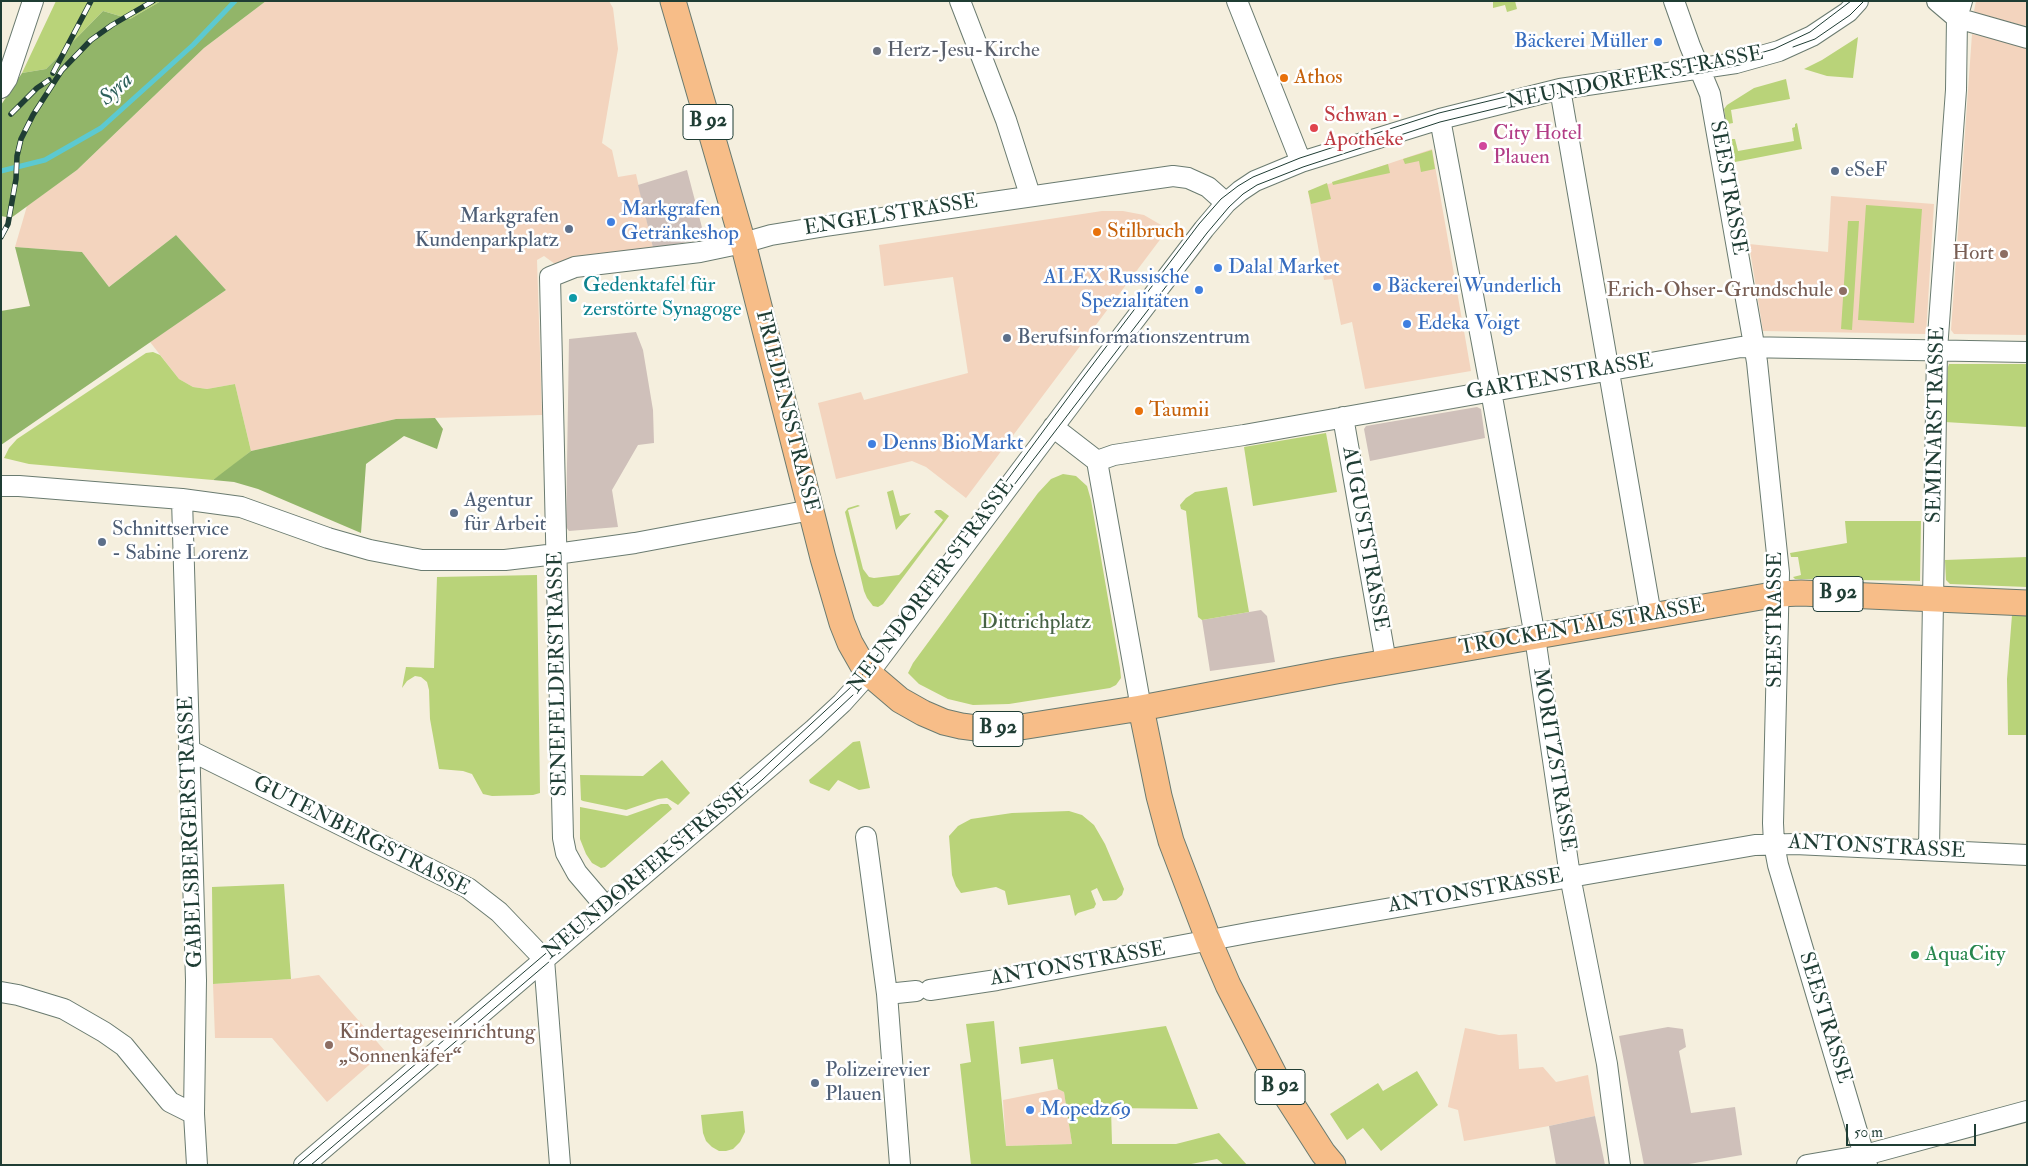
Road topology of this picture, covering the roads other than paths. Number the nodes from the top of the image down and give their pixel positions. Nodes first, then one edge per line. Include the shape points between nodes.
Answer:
1 (33, 1) edge
2 (673, 1) edge
3 (960, 1) edge
4 (1237, 1) edge
5 (1674, 1) edge
6 (1858, 1) edge
7 (1937, 1) edge
8 (1959, 10) edge
9 (2027, 38) edge
10 (1700, 69) junction
11 (1, 88) edge
12 (1560, 89) junction
13 (1440, 119) junction
14 (1301, 162) junction
15 (1030, 196) junction
16 (1226, 203) junction
17 (743, 243) junction
18 (550, 277) joint
19 (1755, 346) junction
20 (1937, 350) junction
21 (2027, 352) edge
22 (1609, 369) junction
23 (1491, 390) junction
24 (1343, 417) junction
25 (1053, 427) junction
26 (1097, 461) junction
27 (1, 486) edge
28 (182, 499) junction
29 (811, 510) junction
30 (556, 554) junction
31 (1778, 594) junction
32 (1933, 598) junction
33 (2027, 603) edge
34 (1651, 615) junction
35 (1535, 637) junction
36 (1386, 662) junction
37 (868, 674) junction
38 (1141, 708) junction
39 (189, 750) junction
40 (866, 837) dead end
41 (1774, 844) junction
42 (1929, 850) junction
43 (2027, 855) edge
44 (1570, 876) junction
45 (606, 907) junction
46 (1208, 941) junction
47 (544, 959) junction
48 (1, 992) edge
49 (887, 994) junction
50 (2027, 1111) edge
51 (194, 1114) junction
52 (1866, 1160) edge
53 (196, 1165) edge
54 (304, 1165) edge
55 (560, 1165) edge
56 (900, 1165) edge
57 (1333, 1165) edge
58 (1620, 1165) edge
59 (1807, 1165) edge

1 - 11 street via 7,79
2 - 17 main road, FRIEDENSSTRASSE / B 92
3 - 15 street via 1006,120
4 - 14 street
5 - 10 street, SEESTRASSE
6 - 10 street, NEUNDORFER STRASSE via 1848,12 1812,36 1779,51
7 - 8 street
8 - 9 street
8 - 20 street, SEMINARSTRASSE
10 - 12 street, NEUNDORFER STRASSE
10 - 19 street, SEESTRASSE via 1710,94 1718,133
12 - 13 street, NEUNDORFER STRASSE
12 - 22 street
13 - 14 street, NEUNDORFER STRASSE
13 - 23 street, MORITZSTRASSE
14 - 16 street, NEUNDORFER STRASSE via 1255,181
15 - 16 street, ENGELSTRASSE via 1173,176 1188,178 1208,187
15 - 17 street, ENGELSTRASSE via 817,227
16 - 25 street, NEUNDORFER STRASSE
17 - 18 street, ENGELSTRASSE via 700,252 575,267
17 - 29 main road, FRIEDENSSTRASSE / B 92
18 - 30 street, SENEFELDERSTRASSE
19 - 20 street, GARTENSTRASSE
19 - 22 street, GARTENSTRASSE
19 - 31 street, SEESTRASSE via 1779,573
20 - 21 street, GARTENSTRASSE
20 - 32 street, SEMINARSTRASSE
22 - 23 street, GARTENSTRASSE
22 - 34 street
23 - 24 street, GARTENSTRASSE
23 - 35 street, MORITZSTRASSE
24 - 26 street, GARTENSTRASSE via 1114,454
24 - 36 street, AUGUSTSTRASSE
25 - 26 street
25 - 37 street, NEUNDORFER STRASSE
26 - 38 street
27 - 28 street
28 - 30 street via 240,507 328,538 422,560 505,560
28 - 39 street, GABELSBERGERSTRASSE
29 - 30 street via 635,543
29 - 37 main road, FRIEDENSSTRASSE / B 92 via 842,623 857,658
30 - 45 street, SENEFELDERSTRASSE via 563,838 566,854 576,873
31 - 32 main road, TROCKENTALSTRASSE / B 92
31 - 34 main road, TROCKENTALSTRASSE / B 92
31 - 41 street, SEESTRASSE
32 - 33 main road, TROCKENTALSTRASSE / B 92
32 - 42 street, SEMINARSTRASSE
34 - 35 main road, TROCKENTALSTRASSE / B 92
35 - 36 main road, TROCKENTALSTRASSE / B 92
35 - 44 street, MORITZSTRASSE
36 - 38 main road, TROCKENTALSTRASSE / B 92
37 - 38 main road, B 92 via 907,704 944,722 961,726 1002,729
37 - 45 street, NEUNDORFER STRASSE via 814,729
38 - 46 main road, B 92 via 1171,841
39 - 47 street, GUTENBERGSTRASSE via 468,888 499,912
39 - 51 street, GABELSBERGERSTRASSE via 196,980
40 - 49 street
41 - 42 street, ANTONSTRASSE
41 - 44 street, ANTONSTRASSE
41 - 52 street, SEESTRASSE
42 - 43 street, ANTONSTRASSE
44 - 46 street, ANTONSTRASSE
44 - 58 street, MORITZSTRASSE via 1606,1064
45 - 47 street, NEUNDORFER STRASSE
46 - 49 street, ANTONSTRASSE via 998,980
46 - 57 main road, B 92 via 1280,1086
47 - 54 street, NEUNDORFER STRASSE
47 - 55 street
48 - 51 street via 64,1009 104,1032 124,1046 170,1102
49 - 56 street
50 - 52 street
51 - 53 street, GABELSBERGERSTRASSE
52 - 59 street

